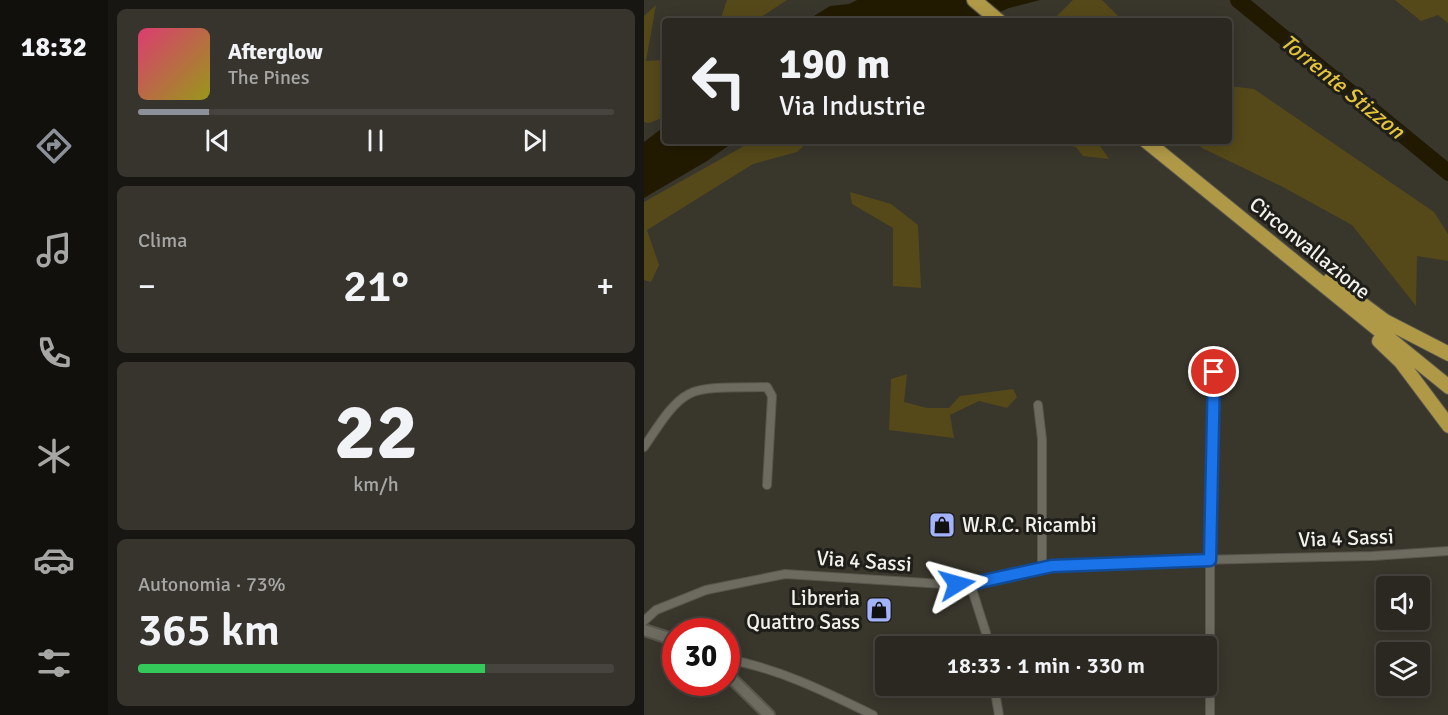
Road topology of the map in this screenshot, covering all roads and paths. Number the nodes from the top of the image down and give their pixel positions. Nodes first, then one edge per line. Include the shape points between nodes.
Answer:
1 (974, 0) edge
2 (995, 18) edge
3 (1150, 144) edge
4 (1313, 278) junction
5 (1448, 354) edge
6 (1214, 372) dead end
7 (1448, 387) edge
8 (1038, 405) dead end
9 (1448, 426) edge
10 (644, 447) edge
11 (767, 485) dead end
12 (1448, 551) edge
13 (1210, 560) junction
14 (1042, 568) junction
15 (970, 584) junction
16 (644, 621) edge
17 (644, 630) edge
18 (662, 636) edge
19 (986, 636) edge
20 (740, 662) edge
21 (740, 687) edge
22 (996, 696) edge
23 (1210, 714) edge
24 (769, 715) edge
25 (873, 715) edge
26 (999, 715) edge

1 - 2 highway
3 - 4 highway, Circonvallazione
4 - 5 highway via 1331,280 1385,321
4 - 7 highway, Circonvallazione
4 - 9 highway via 1314,284 1401,362
6 - 13 street
8 - 14 street via 1043,439
10 - 11 street via 677,403 690,393 707,388 767,387 772,396
12 - 13 street, Via 4 Sassi
13 - 14 street, Via 4 Sassi
13 - 23 street
14 - 15 street, Via 4 Sassi
15 - 16 street, Via 4 Sassi via 785,574 706,590 656,610
15 - 19 street
17 - 18 street
20 - 25 street via 772,670
21 - 24 street
22 - 26 street

